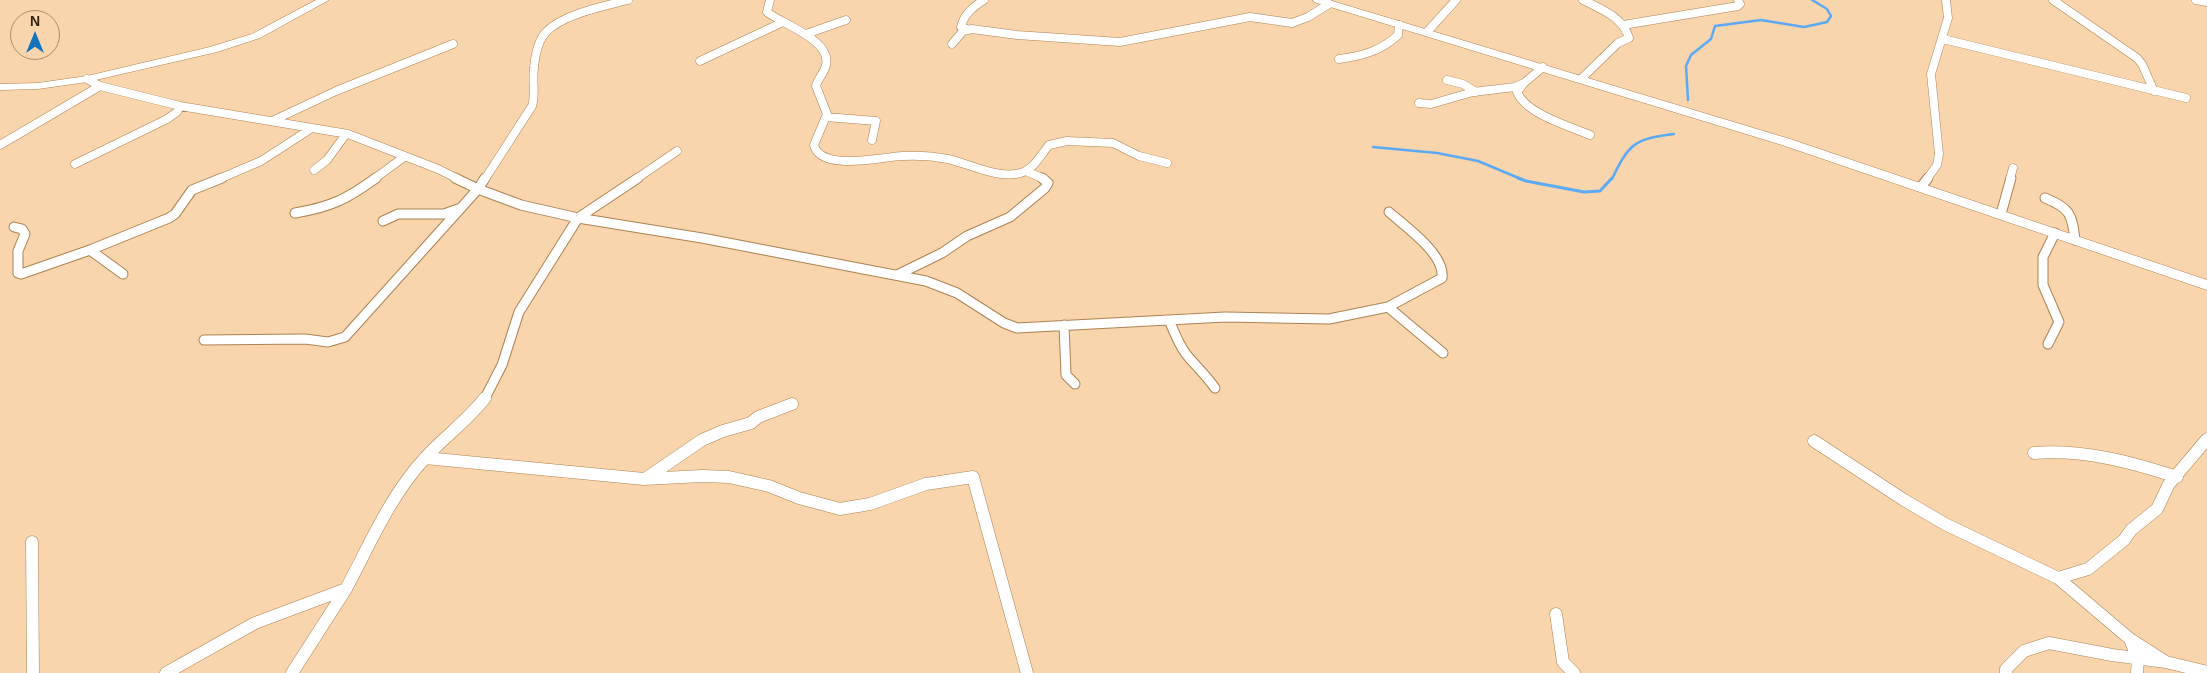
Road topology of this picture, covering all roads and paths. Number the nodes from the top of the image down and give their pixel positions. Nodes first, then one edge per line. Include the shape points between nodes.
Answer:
1 (628, 0) edge
2 (770, 0) edge
3 (984, 0) edge
4 (1456, 0) edge
5 (1583, 0) edge
6 (1738, 0) edge
7 (1946, 0) edge
8 (2053, 0) edge
9 (2196, 0) edge
10 (319, 1) edge
11 (1323, 2) edge
12 (2207, 2) edge
13 (846, 20) dead end
14 (781, 22) junction
15 (1399, 25) junction
16 (1623, 25) junction
17 (966, 29) junction
18 (1427, 32) junction
19 (806, 34) junction
20 (1943, 39) junction
21 (453, 44) dead end
22 (952, 44) dead end
23 (1339, 59) dead end
24 (700, 61) dead end
25 (1543, 67) junction
26 (88, 79) junction
27 (1581, 79) junction
28 (1448, 80) dead end
29 (1524, 83) junction
30 (0, 86) edge
31 (100, 86) junction
32 (2154, 91) junction
33 (1476, 92) junction
34 (2186, 98) dead end
35 (1420, 103) dead end
36 (180, 106) junction
37 (826, 117) junction
38 (272, 121) junction
39 (312, 128) junction
40 (346, 134) junction
41 (1590, 135) dead end
42 (872, 140) dead end
43 (0, 145) edge
44 (677, 151) dead end
45 (404, 157) junction
46 (1167, 163) dead end
47 (74, 164) dead end
48 (2013, 168) dead end
49 (314, 170) dead end
50 (1026, 171) junction
51 (1921, 186) junction
52 (478, 189) junction
53 (2045, 198) dead end
54 (462, 208) junction
55 (1389, 212) dead end
56 (295, 213) dead end
57 (2001, 214) junction
58 (578, 218) junction
59 (383, 221) dead end
60 (14, 226) dead end
61 (2055, 233) junction
62 (2075, 240) junction
63 (90, 250) junction
64 (123, 274) dead end
65 (897, 276) junction
66 (2207, 286) edge
67 (1388, 307) junction
68 (1169, 320) junction
69 (1064, 325) junction
70 (204, 340) dead end
71 (2048, 344) dead end
72 (1443, 353) dead end
73 (1075, 384) dead end
74 (1215, 388) dead end
75 (792, 404) dead end
76 (2207, 439) edge
77 (1814, 442) dead end
78 (2034, 452) dead end
79 (425, 458) junction
80 (2177, 477) junction
81 (644, 479) junction
82 (32, 542) dead end
83 (2058, 578) junction
84 (346, 589) junction
85 (1556, 614) dead end
86 (2130, 639) junction
87 (2138, 659) junction
88 (2166, 662) junction
89 (2207, 672) edge
90 (34, 673) edge
91 (166, 673) edge
92 (292, 673) edge
93 (1027, 673) edge
94 (1574, 673) edge
95 (2006, 673) edge
96 (2137, 673) edge

1 - 52 street via 599,8 547,30 536,55 534,101
2 - 14 street via 767,12 771,18
3 - 17 street via 975,5 962,22 961,27
4 - 18 street
5 - 16 street
6 - 16 street via 1738,6
7 - 20 street via 1948,18
8 - 32 street via 2137,58
9 - 12 street
10 - 26 main road via 273,28 235,44
11 - 15 main road
11 - 17 street via 1308,17 1292,23 1250,17 1120,42
13 - 19 street
14 - 19 street
14 - 24 street
15 - 18 main road
15 - 23 street via 1398,35 1381,48 1368,54
16 - 27 street via 1630,38 1618,43
17 - 22 street
18 - 25 main road
19 - 37 street via 827,58 816,86
20 - 32 street
20 - 51 street via 1931,74 1939,154 1937,165
21 - 38 street via 336,91
25 - 27 main road
25 - 29 street
26 - 30 main road via 38,86
26 - 31 street
27 - 51 main road
28 - 33 street
29 - 33 street
29 - 41 street via 1517,92 1520,100 1536,112
31 - 36 street
31 - 43 street
32 - 34 street
33 - 35 street via 1431,104
36 - 38 street
36 - 47 street via 166,119
37 - 42 street via 876,121
37 - 50 street via 814,145 820,156 826,159 937,157 997,173
38 - 39 street
39 - 40 street
39 - 63 street via 261,161 192,190 175,214 168,218
40 - 45 street
40 - 49 street via 327,160
44 - 58 street
45 - 52 street via 438,168
45 - 56 street via 336,202
46 - 50 street via 1139,156 1113,143 1067,141 1049,145 1039,161
48 - 57 street
50 - 65 street via 1048,183 1016,213 967,236
51 - 57 main road
52 - 54 street
52 - 58 street via 521,205
53 - 62 street via 2068,209
54 - 59 street via 444,214 398,214
54 - 70 street via 341,339 328,342 305,339
55 - 67 street via 1432,252 1444,268 1444,274
57 - 61 main road
58 - 65 street via 702,238
58 - 79 street via 519,312 502,365 485,398
60 - 63 street via 25,234 18,251 18,273 21,274
61 - 62 main road
61 - 71 street via 2043,257 2043,285 2059,322
62 - 66 main road
63 - 64 street
65 - 69 street via 940,285 972,301 1004,324 1017,328
67 - 68 street via 1329,319 1225,317
67 - 72 street
68 - 69 street
68 - 74 street via 1191,361
69 - 73 street via 1066,375
75 - 81 street via 702,440
76 - 80 street
77 - 83 street via 1945,524
78 - 80 street via 2050,450 2123,462
79 - 81 street
79 - 84 street via 384,513
80 - 83 street via 2169,484 2157,508 2124,540 2088,569
81 - 93 street via 729,477 840,508 870,504 926,484 973,477
82 - 90 street
83 - 86 street
84 - 91 street via 255,623
84 - 92 street
85 - 94 street via 1563,662
86 - 87 street
86 - 88 street
87 - 88 street
87 - 95 street via 2048,643 2024,651 2006,669
87 - 96 street
88 - 89 street

